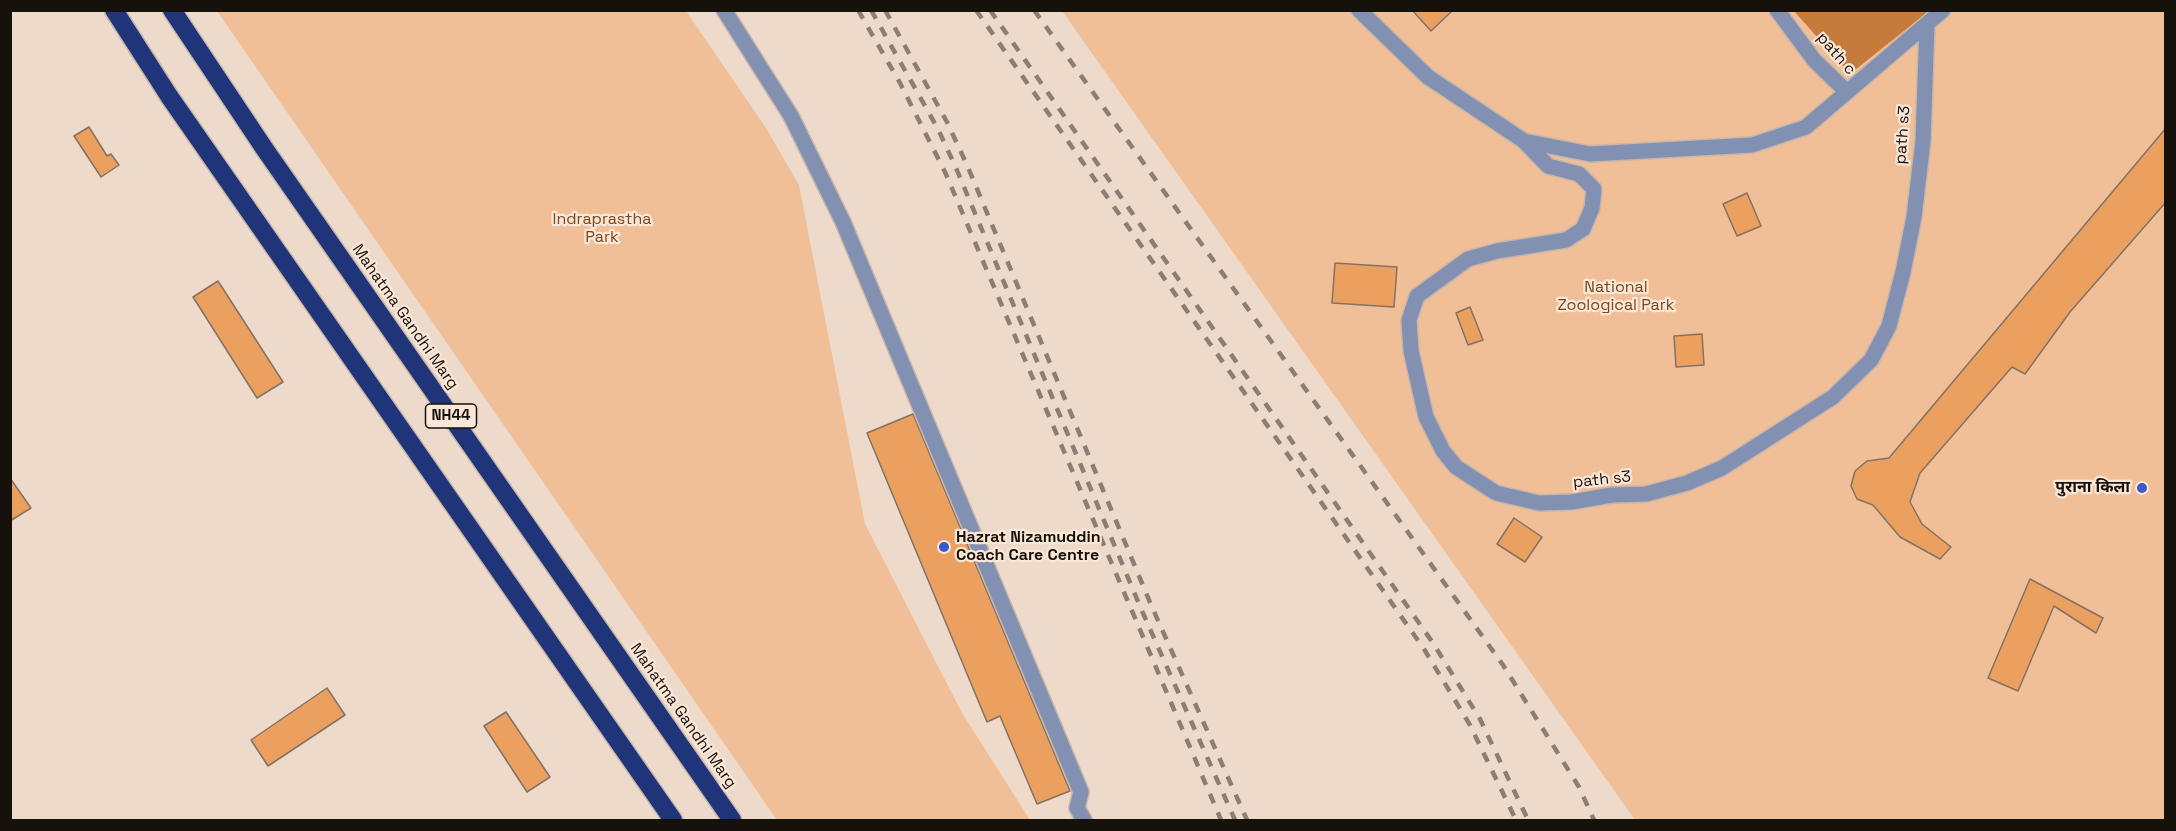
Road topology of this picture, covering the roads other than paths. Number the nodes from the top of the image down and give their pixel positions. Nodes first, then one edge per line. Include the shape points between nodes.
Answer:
1 (114, 10) edge
2 (172, 10) edge
3 (724, 10) edge
4 (1359, 10) edge
5 (1777, 10) edge
6 (1943, 10) edge
7 (1927, 24) junction
8 (1846, 92) junction
9 (1524, 141) junction
10 (673, 820) edge
11 (732, 820) edge
12 (1084, 820) edge

1 - 10 highway via 169,96
2 - 11 highway, Mahatma Gandhi Marg / NH44
3 - 12 street via 791,116 843,222 1081,792 1077,808
4 - 9 street via 1428,77
5 - 8 street, path c via 1814,60
6 - 7 street
7 - 8 street
7 - 9 street, path s3 via 1923,141 1914,217 1889,326 1871,360 1833,397 1722,468 1688,483 1646,494 1572,502 1539,503 1496,493 1456,467 1426,417 1411,351 1409,320 1418,296 1468,259 1566,240 1583,230 1592,208 1594,189 1579,174 1548,166
8 - 9 street via 1806,127 1752,145 1590,154

